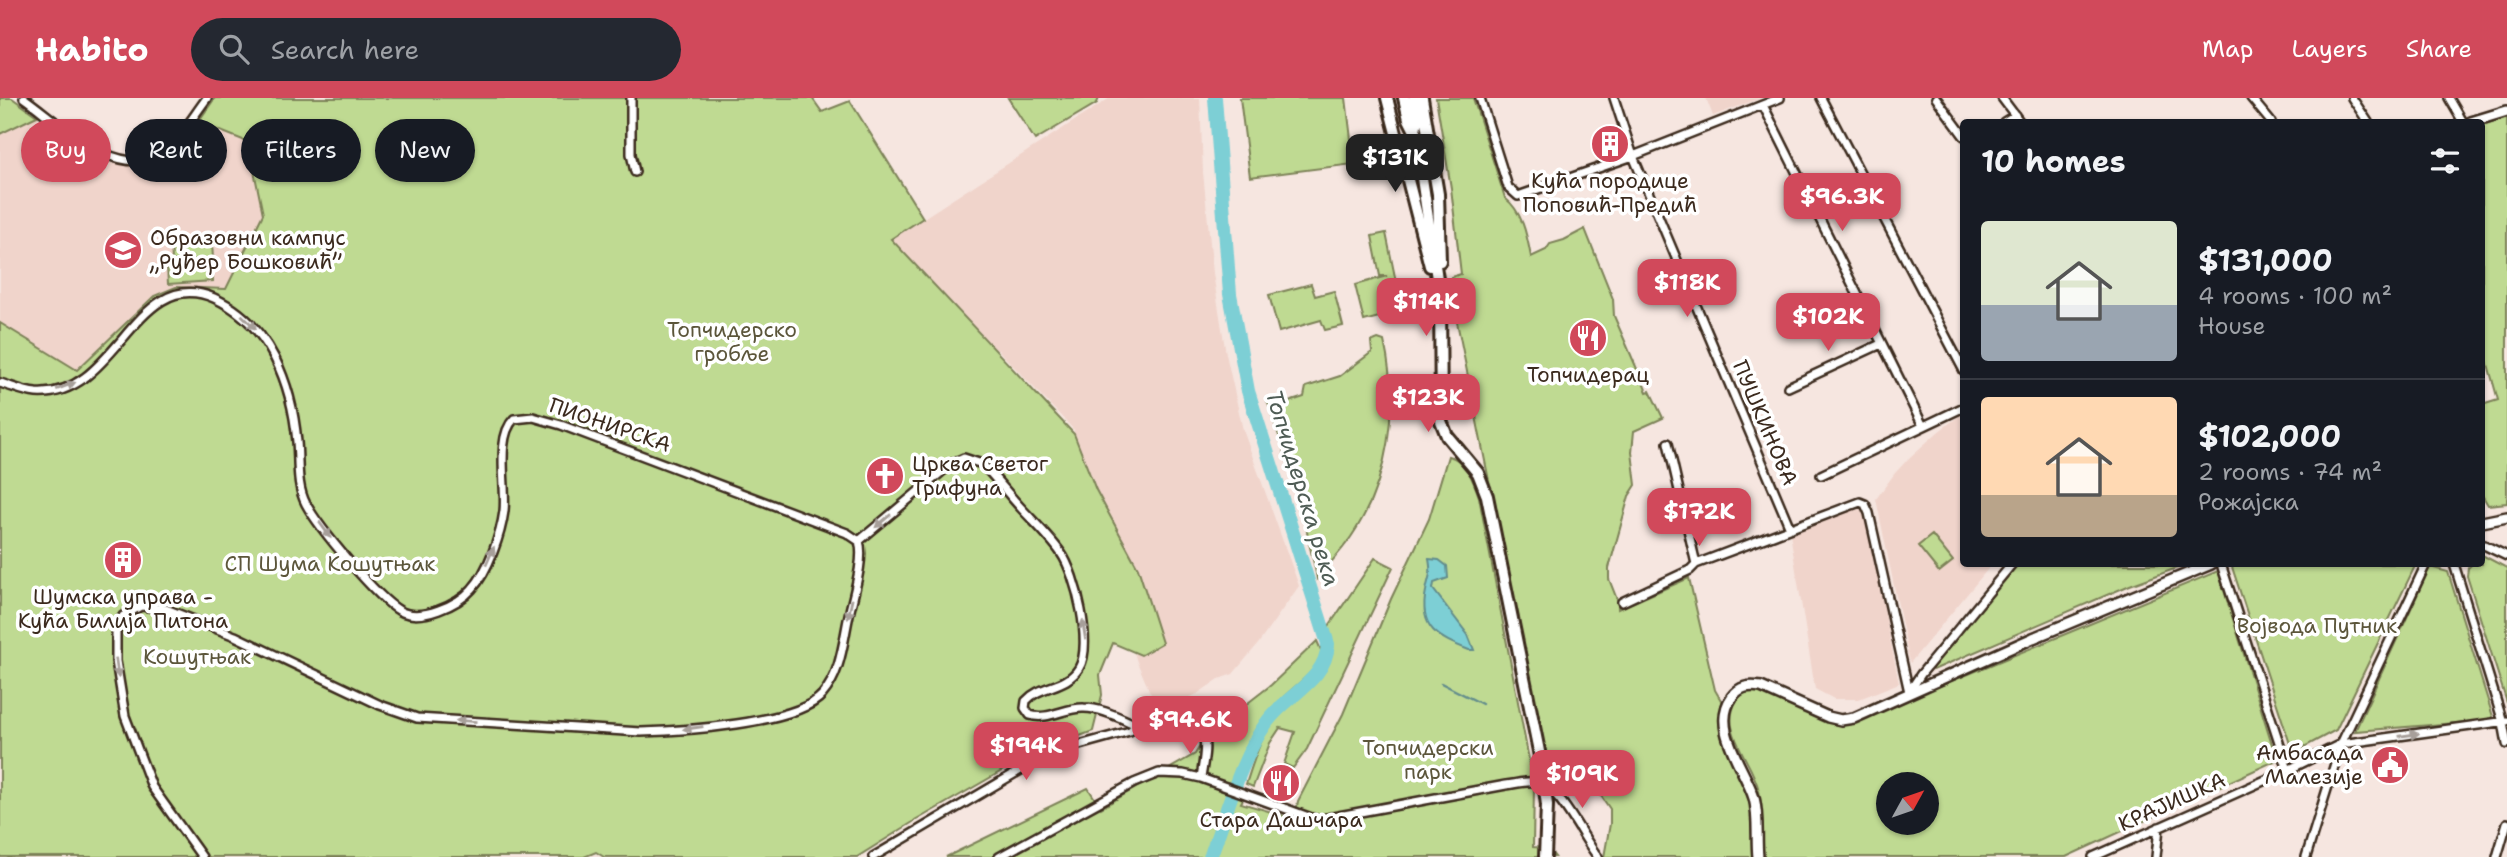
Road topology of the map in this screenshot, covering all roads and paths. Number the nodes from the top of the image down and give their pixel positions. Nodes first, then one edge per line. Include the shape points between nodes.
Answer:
1 (24, 98) edge
2 (207, 98) edge
3 (631, 98) edge
4 (1387, 98) edge
5 (1404, 98) edge
6 (1414, 98) edge
7 (1422, 98) edge
8 (1480, 98) edge
9 (1614, 98) edge
10 (1780, 98) edge
11 (1821, 98) edge
12 (1936, 98) edge
13 (2002, 98) edge
14 (2251, 98) edge
15 (2352, 98) edge
16 (2449, 98) edge
17 (1763, 105) junction
18 (2507, 111) edge
19 (2015, 115) junction
20 (2009, 119) edge
21 (2018, 119) edge
22 (2268, 119) edge
23 (2366, 119) edge
24 (2461, 119) edge
25 (2481, 119) edge
26 (1415, 131) junction
27 (1960, 131) edge
28 (1633, 156) junction
29 (635, 172) dead end
30 (1437, 278) junction
31 (1881, 344) junction
32 (1960, 363) edge
33 (0, 383) edge
34 (1788, 387) dead end
35 (1960, 409) edge
36 (1923, 426) junction
37 (1668, 443) dead end
38 (1821, 475) dead end
39 (2507, 517) edge
40 (2485, 521) edge
41 (1790, 528) junction
42 (859, 541) junction
43 (2485, 545) edge
44 (2507, 556) edge
45 (1696, 564) junction
46 (2010, 567) edge
47 (2204, 567) edge
48 (2222, 567) edge
49 (2426, 567) edge
50 (2455, 567) edge
51 (1622, 602) dead end
52 (1909, 692) junction
53 (2505, 722) edge
54 (1137, 725) junction
55 (2341, 744) junction
56 (2507, 744) edge
57 (2288, 770) junction
58 (1200, 778) junction
59 (1545, 785) junction
60 (2507, 823) edge
61 (2159, 827) junction
62 (202, 857) edge
63 (873, 857) edge
64 (999, 857) edge
65 (1545, 857) edge
66 (1598, 857) edge
67 (1758, 857) edge
68 (2093, 857) edge
69 (2156, 857) edge
70 (2306, 857) edge
71 (2497, 857) edge

1 - 2 street via 88,144 132,162 169,148
3 - 29 street
4 - 30 main road
5 - 26 main road
6 - 26 main road
7 - 30 main road via 1438,194 1441,243
8 - 28 street via 1514,195
9 - 28 street, ПУШКИНОВА
10 - 17 street
11 - 32 street
12 - 27 street
13 - 19 street
14 - 22 street
15 - 23 street
16 - 24 street
17 - 28 street
17 - 31 street
18 - 25 street
19 - 20 street
19 - 21 street
26 - 30 main road
28 - 41 street, ПУШКИНОВА
30 - 59 main road via 1443,429 1478,473 1488,496
31 - 34 street
31 - 36 street
33 -> 42 street, ПИОНИРСКА via 38,393 68,387 93,373 158,303 180,293 221,302 255,327 275,356 292,403 306,504 373,586 398,610 411,614 455,602 477,583 494,549 503,516 506,431 514,419 527,416 729,486
35 - 36 street
36 - 38 street
37 - 45 street
39 - 40 street
41 - 45 street
41 - 52 street via 1855,502 1865,504
54 -> 42 street via 1087,708 1040,717 1027,711 1031,695 1063,684 1077,670 1086,634 1062,554 982,464 969,458 957,460
42 -> 62 street via 856,582 840,658 822,695 786,715 670,731 417,718 179,614 148,606 133,609 119,621 115,639 125,716 152,787
43 - 44 street
45 - 51 street
46 - 52 street
47 - 52 street
48 - 57 street
49 - 55 street
50 - 53 street
52 - 67 street via 1841,720 1761,687 1744,687 1733,695 1724,716 1725,729 1755,800
55 -> 53 street, КРАЈИШКА
53 - 56 street
54 - 58 street via 1187,709 1205,735
54 - 63 street via 1041,758
55 - 57 street, КРАЈИШКА
55 - 70 street
57 - 61 street, КРАЈИШКА
58 - 59 street via 1309,819 1325,820 1506,786
58 - 64 street via 1166,772 1150,776
59 - 65 main road
59 - 66 street via 1558,796
60 - 71 street
61 - 68 street, КРАЈИШКА
61 - 69 street

